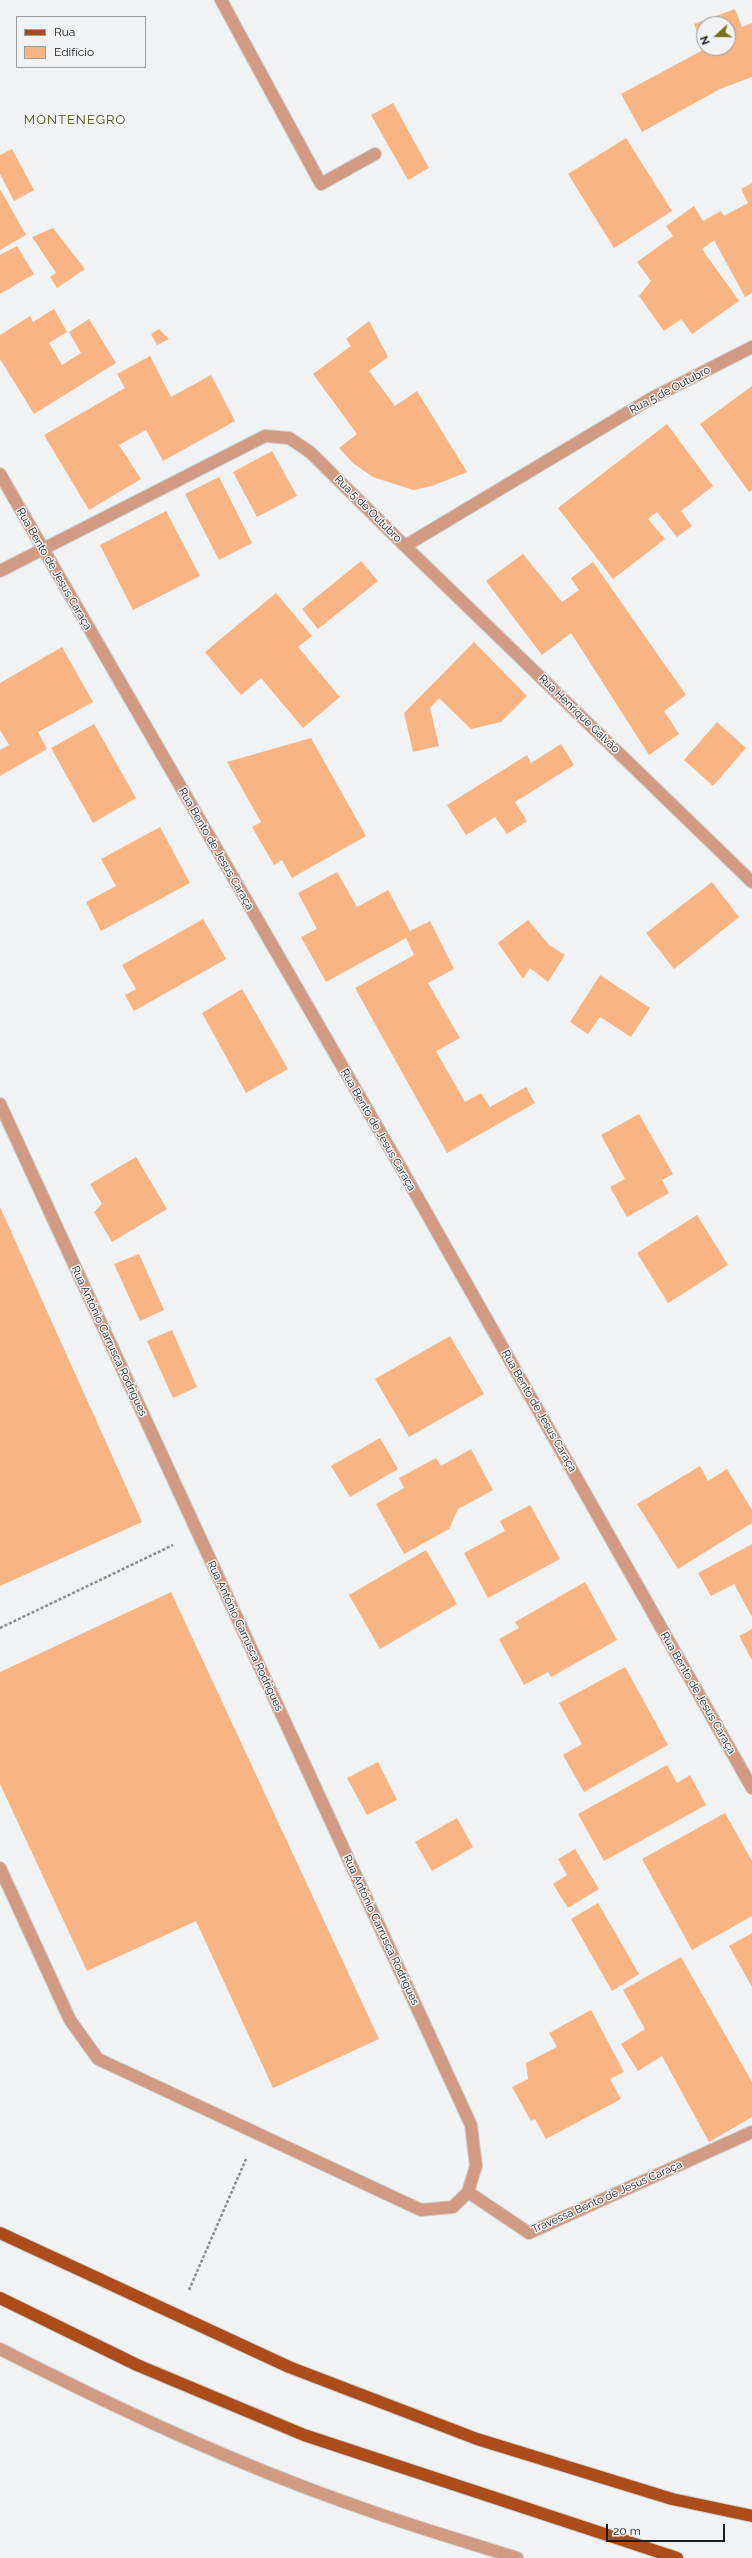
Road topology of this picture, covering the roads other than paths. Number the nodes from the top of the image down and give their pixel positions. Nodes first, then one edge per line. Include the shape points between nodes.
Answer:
1 (222, 0) edge
2 (375, 154) dead end
3 (752, 347) edge
4 (0, 474) edge
5 (406, 546) junction
6 (43, 550) junction
7 (0, 571) edge
8 (752, 882) edge
9 (0, 1104) edge
10 (752, 1788) edge
11 (0, 1868) edge
12 (752, 2132) edge
13 (468, 2192) junction
14 (0, 2233) edge
15 (0, 2298) edge
16 (0, 2349) edge
17 (752, 2516) edge
18 (517, 2558) edge
19 (677, 2558) edge

1 - 2 street via 321,184
3 - 5 street, Rua 5 de Outubro via 652,398
4 - 6 street, Rua Bento de Jesus Caraça
5 - 6 street, Rua 5 de Outubro via 310,452 289,438 265,436
5 - 8 street, Rua Henrique Galvão
6 - 7 street, Rua 5 de Outubro
6 - 10 street, Rua Bento de Jesus Caraça via 397,1161
9 - 13 street, Rua António Carrusca Rodrigues via 471,2126 476,2166
11 - 13 street, Rua António Carrusca Rodrigues via 70,2020 98,2059 421,2210 453,2207
12 - 13 street, Travessa Bento de Jesus Caraça via 529,2233
14 - 17 main road via 288,2367 477,2439 672,2499
15 - 19 main road via 137,2365 304,2435
16 - 18 street via 69,2384 224,2455 358,2507

